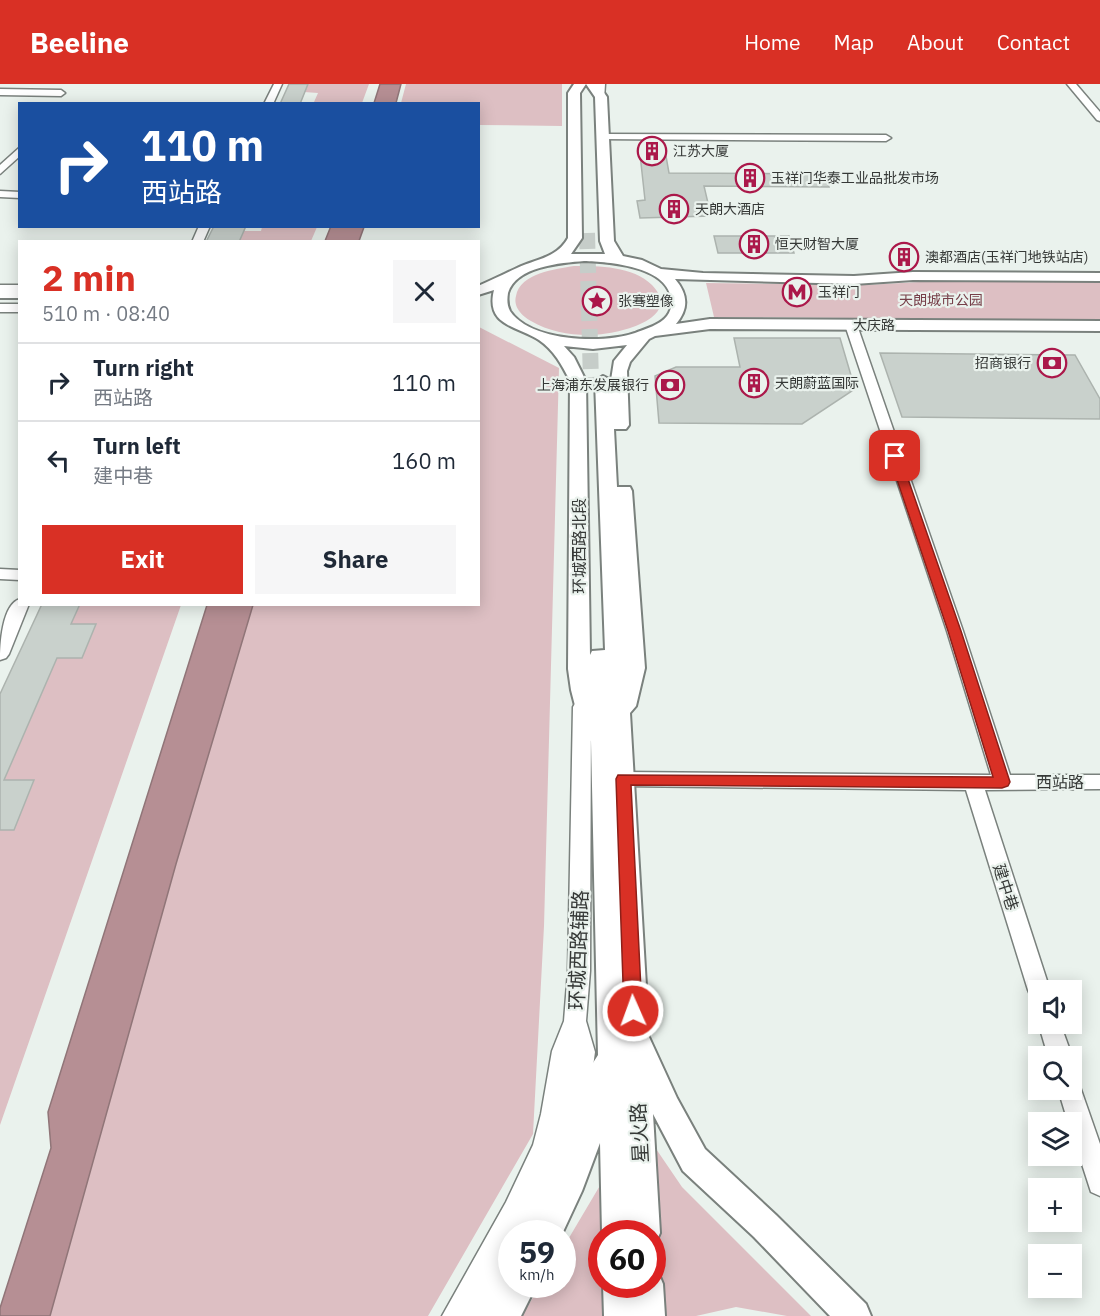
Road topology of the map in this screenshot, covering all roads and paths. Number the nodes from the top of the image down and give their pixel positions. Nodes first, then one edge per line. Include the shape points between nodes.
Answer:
1 (69, 84) edge
2 (278, 84) edge
3 (591, 84) edge
4 (1071, 84) edge
5 (577, 86) edge
6 (601, 90) edge
7 (0, 92) edge
8 (61, 93) junction
9 (60, 102) edge
10 (269, 102) edge
11 (1100, 118) edge
12 (603, 137) junction
13 (886, 138) dead end
14 (18, 152) edge
15 (0, 171) edge
16 (0, 194) edge
17 (18, 195) edge
18 (597, 237) junction
19 (572, 243) junction
20 (553, 260) junction
21 (619, 260) junction
22 (659, 273) junction
23 (513, 276) junction
24 (1100, 277) edge
25 (0, 289) edge
26 (18, 289) edge
27 (480, 290) edge
28 (0, 294) edge
29 (18, 294) edge
30 (0, 301) edge
31 (18, 301) edge
32 (488, 307) dead end
33 (0, 308) edge
34 (18, 308) edge
35 (504, 313) junction
36 (851, 325) junction
37 (1100, 326) edge
38 (645, 335) junction
39 (545, 338) junction
40 (572, 369) junction
41 (605, 378) junction
42 (0, 574) edge
43 (18, 575) edge
44 (20, 606) edge
45 (0, 654) edge
46 (582, 690) junction
47 (603, 763) junction
48 (624, 779) junction
49 (1002, 782) junction
50 (1100, 782) edge
51 (973, 783) junction
52 (580, 927) junction
53 (610, 971) junction
54 (1036, 980) edge
55 (575, 1021) junction
56 (624, 1034) junction
57 (1074, 1100) edge
58 (1100, 1183) edge
59 (531, 1220) edge
60 (553, 1220) edge
61 (618, 1220) edge
62 (643, 1220) edge
63 (498, 1283) edge
64 (513, 1298) edge
65 (620, 1298) edge
66 (647, 1298) edge
67 (456, 1316) edge
68 (480, 1316) edge
69 (503, 1316) edge
70 (621, 1316) edge
71 (648, 1316) edge
72 (854, 1316) edge

1 - 8 street
2 - 10 street
3 - 6 main road
3 - 18 main road
4 - 11 street
5 - 18 main road
5 - 19 main road
6 - 12 main road
7 - 8 street
8 - 9 street via 65,96
12 - 13 street
12 - 18 main road
14 - 15 street
16 - 17 street
18 - 19 main road via 600,250 584,250
18 - 21 main road
19 - 20 main road
20 - 21 main road
20 - 23 main road
21 - 22 main road
22 - 24 main road via 854,279
22 - 38 main road via 676,290 679,300 667,324
23 - 27 main road
23 - 35 main road via 499,298
25 - 26 street
28 - 29 main road
30 - 31 main road
32 - 35 main road
33 - 34 street
35 - 39 main road via 520,327
36 - 37 main road, 大庆路
36 - 38 main road, 大庆路 via 710,324
36 - 49 street
38 - 39 main road, 大庆路 via 601,343
38 - 41 main road
39 - 40 main road, 环城西路北段 via 566,357
40 - 41 main road via 587,358 598,357 607,360
40 - 46 main road, 环城西路北段 via 578,381
41 - 47 main road, 环城西路北段
41 - 48 main road, 环城西路北段 via 616,677
42 - 43 street
44 - 45 street
46 - 47 main road, 环城西路北段
46 - 52 street, 环城西路辅路
47 - 53 main road, 环城西路北段
48 - 51 street, 西站路
48 - 56 main road, 环城西路北段
49 - 50 street, 西站路
49 - 51 street, 西站路
51 - 54 street, 建中巷
52 - 53 street
52 - 55 street, 环城西路辅路
53 - 56 main road, 环城西路北段
55 - 59 street, 环城西路辅路 via 583,1052 574,1118 554,1179
55 - 67 street via 565,1039 557,1099 545,1144
56 - 60 main road via 568,1192
56 - 61 main road, 星火路
56 - 62 main road, 星火路
56 - 72 main road via 694,1160
57 - 58 street
63 - 68 street
64 - 69 main road
65 - 70 main road
66 - 71 main road

